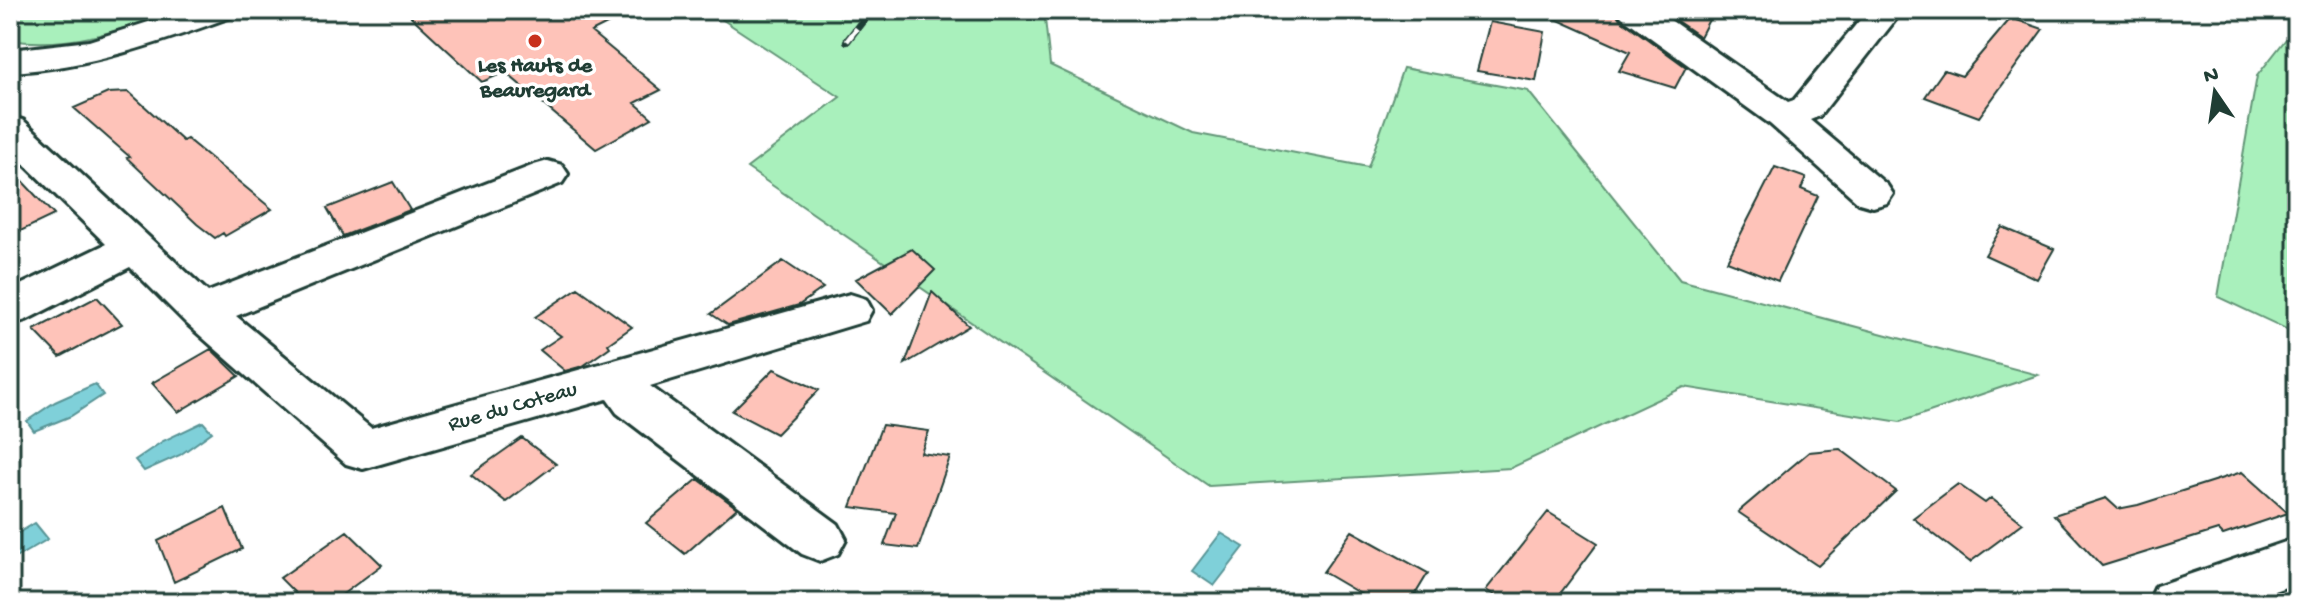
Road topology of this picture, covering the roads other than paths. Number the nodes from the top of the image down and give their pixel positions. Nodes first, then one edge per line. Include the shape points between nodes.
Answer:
1 (219, 10) edge
2 (1634, 10) edge
3 (1886, 10) edge
4 (10, 61) edge
5 (1783, 116) junction
6 (10, 128) edge
7 (548, 174) dead end
8 (1873, 194) dead end
9 (133, 248) junction
10 (10, 309) edge
11 (850, 310) dead end
12 (202, 312) junction
13 (618, 378) junction
14 (820, 539) dead end
15 (2297, 560) edge
16 (2175, 603) edge

1 - 4 street via 71,57
2 - 5 street
3 - 5 street via 1807,108
5 - 8 street
6 - 9 street, Rue du Coteau
7 - 12 street
9 - 10 street
9 - 12 street, Rue du Coteau
11 - 13 street, Rue du Coteau
12 - 13 street, Rue du Coteau via 363,450
13 - 14 street via 634,400
15 - 16 street

